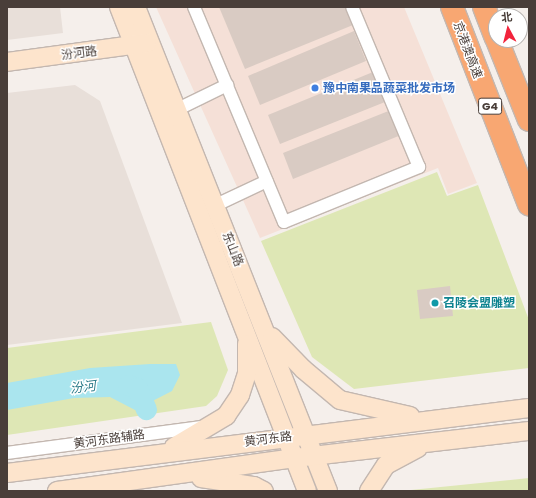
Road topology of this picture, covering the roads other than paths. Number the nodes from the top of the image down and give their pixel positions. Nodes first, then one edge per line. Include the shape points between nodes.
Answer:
1 (119, 7) edge
2 (136, 7) edge
3 (194, 7) edge
4 (352, 7) edge
5 (452, 7) edge
6 (484, 7) edge
7 (488, 18) edge
8 (143, 44) junction
9 (500, 48) edge
10 (7, 62) edge
11 (227, 85) junction
12 (178, 109) junction
13 (529, 120) edge
14 (267, 181) junction
15 (529, 204) edge
16 (216, 205) junction
17 (266, 330) junction
18 (247, 333) junction
19 (529, 408) edge
20 (428, 419) junction
21 (210, 426) junction
22 (529, 432) edge
23 (307, 434) junction
24 (287, 436) junction
25 (428, 443) junction
26 (167, 451) junction
27 (7, 453) edge
28 (316, 456) junction
29 (295, 458) junction
30 (7, 473) edge
31 (170, 476) junction
32 (252, 489) edge
33 (57, 491) edge
34 (307, 491) edge
35 (328, 491) edge
36 (369, 491) edge

1 - 8 street, 东山路
2 - 8 street, 东山路
3 - 11 street
4 - 14 street via 419,167 284,222
5 - 15 highway, 京港澳高速 / G4
6 - 7 highway, G4
8 - 10 street, 汾河路
8 - 12 street, 东山路
8 - 18 street, 东山路
9 - 13 highway, G4
11 - 12 street
11 - 14 street
12 - 16 street, 东山路
14 - 16 street
16 - 17 street, 东山路
17 - 20 street via 303,369 340,400
17 - 23 street, 东山路
18 - 21 street via 246,374 240,395 226,416
18 - 24 street, 东山路
19 - 20 street, 黄河东路
20 - 23 street, 黄河东路
21 - 26 street
21 - 27 street, 黄河东路辅路
22 - 25 street, 黄河东路
23 - 24 street, 黄河东路
23 - 28 street, 东山路
24 - 26 street, 黄河东路
24 - 29 street, 东山路
25 - 28 street, 黄河东路
25 - 36 street via 386,465
26 - 30 street, 黄河东路
28 - 29 street, 黄河东路
28 - 35 street, 东山路
29 - 31 street, 黄河东路
29 - 34 street, 东山路
31 - 32 street
31 - 33 street, 黄河东路

